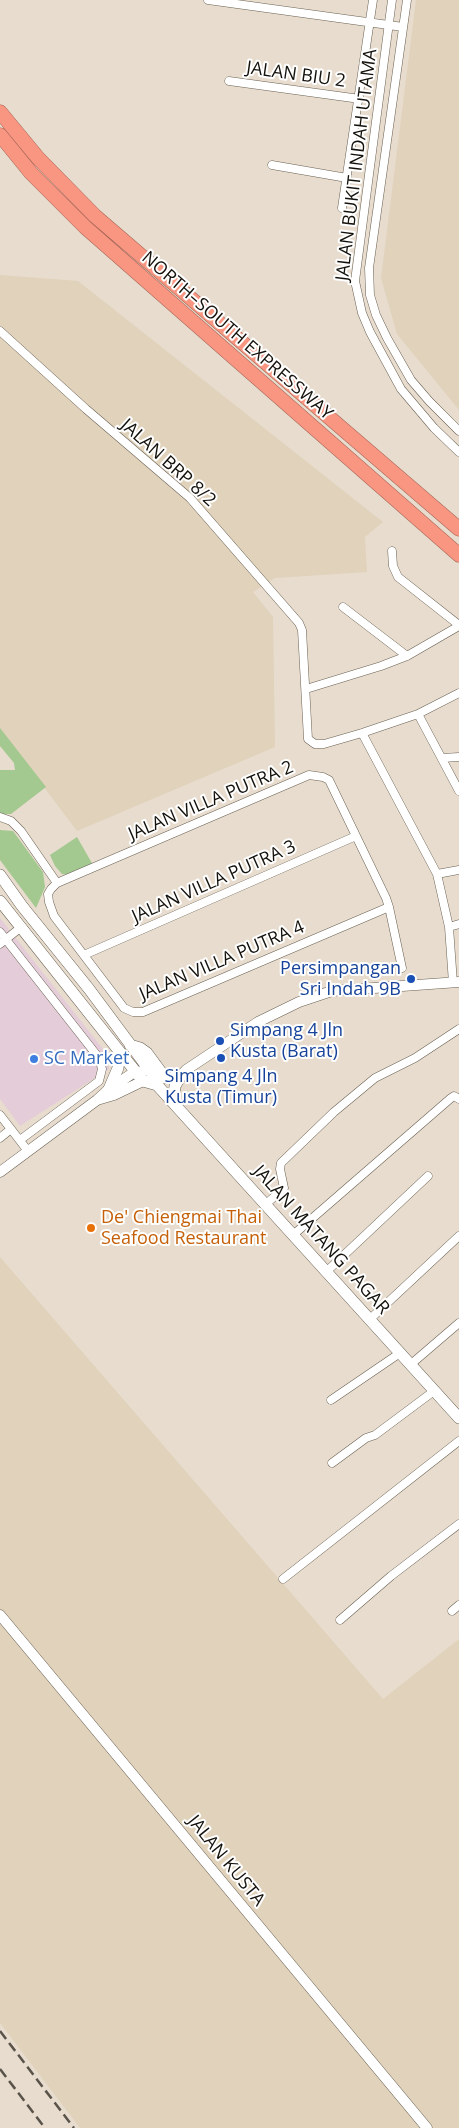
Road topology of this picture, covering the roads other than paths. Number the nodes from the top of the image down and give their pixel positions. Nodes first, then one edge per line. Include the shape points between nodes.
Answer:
1 (208, 0) edge
2 (373, 0) edge
3 (392, 0) edge
4 (407, 0) edge
5 (371, 22) junction
6 (390, 25) junction
7 (403, 27) junction
8 (229, 81) dead end
9 (360, 99) junction
10 (0, 112) edge
11 (0, 135) edge
12 (272, 165) dead end
13 (347, 178) junction
14 (342, 208) dead end
15 (0, 331) edge
16 (459, 431) edge
17 (459, 452) edge
18 (459, 529) edge
19 (392, 551) dead end
20 (459, 555) edge
21 (343, 607) dead end
22 (459, 625) edge
23 (407, 656) junction
24 (306, 688) junction
25 (457, 696) edge
26 (418, 714) junction
27 (362, 733) junction
28 (459, 757) edge
29 (442, 758) junction
30 (459, 791) edge
31 (0, 817) edge
32 (11, 821) junction
33 (0, 824) edge
34 (356, 836) junction
35 (459, 870) edge
36 (437, 874) junction
37 (0, 875) edge
38 (57, 883) junction
39 (0, 901) edge
40 (389, 907) junction
41 (459, 924) edge
42 (20, 928) junction
43 (449, 928) junction
44 (0, 932) edge
45 (3, 941) edge
46 (84, 955) junction
47 (402, 968) dead end
48 (456, 983) edge
49 (89, 989) junction
50 (83, 1007) junction
51 (459, 1029) edge
52 (125, 1048) junction
53 (184, 1073) junction
54 (150, 1077) junction
55 (109, 1089) junction
56 (459, 1099) edge
57 (97, 1100) junction
58 (173, 1102) junction
59 (0, 1115) edge
60 (42, 1123) junction
61 (11, 1129) junction
62 (51, 1134) junction
63 (0, 1138) edge
64 (20, 1140) junction
65 (28, 1151) junction
66 (0, 1172) edge
67 (428, 1176) dead end
68 (266, 1204) junction
69 (293, 1235) junction
70 (459, 1236) edge
71 (326, 1272) junction
72 (369, 1320) junction
73 (459, 1323) edge
74 (400, 1353) junction
75 (410, 1365) junction
76 (434, 1391) junction
77 (330, 1400) dead end
78 (459, 1418) edge
79 (459, 1441) edge
80 (332, 1463) dead end
81 (459, 1524) edge
82 (283, 1579) dead end
83 (459, 1606) edge
84 (452, 1611) dead end
85 (0, 1615) edge
86 (340, 1620) dead end
87 (427, 2128) edge

1 - 5 street
2 - 5 street
3 - 6 street, JALAN BUKIT INDAH UTAMA
4 - 7 street, JALAN BUKIT INDAH UTAMA
5 - 6 street
5 - 9 street
6 - 7 street
6 - 17 street, JALAN BUKIT INDAH UTAMA via 355,282 370,332 401,389
7 - 16 street, JALAN BUKIT INDAH UTAMA via 369,268 370,294 376,315 410,380
8 - 9 street, JALAN BIU 2
9 - 13 street
10 - 18 highway, NORTH–SOUTH EXPRESSWAY via 38,158 95,216
11 - 20 highway, NORTH–SOUTH EXPRESSWAY via 31,173 85,227
12 - 13 street
13 - 14 street
15 - 24 street, JALAN BRP 8/2 via 86,410 190,498 302,630
19 - 22 street via 398,577
21 - 23 street
22 - 23 street
23 - 24 street
24 - 27 street via 308,739 315,744 324,744
25 - 26 street
26 - 27 street
26 - 29 street
27 - 36 street
28 - 29 street
29 - 30 street
31 - 32 street
32 - 33 street
32 - 38 street via 22,831
34 - 38 street, JALAN VILLA PUTRA 2 via 329,780 323,776 310,776
34 - 40 street, JALAN VILLA PUTRA 2
34 - 46 street, JALAN VILLA PUTRA 3
35 - 36 street
36 - 43 street
37 - 49 main road
38 - 46 street, JALAN VILLA PUTRA 4 via 51,888 48,902 54,916
39 - 42 main road
40 - 46 street, JALAN VILLA PUTRA 4 via 142,1012 124,1008
40 - 47 street, JALAN VILLA PUTRA 2
41 - 43 street
42 - 45 street
42 - 50 main road
43 - 48 street
44 - 45 street
45 - 60 street via 99,1058 102,1069 99,1081
48 - 53 street via 332,991 299,1002 258,1022
49 - 50 main road via 82,990
49 - 52 main road
50 - 52 main road
51 - 68 street via 415,1058 375,1078 334,1112 281,1163 284,1188
52 - 54 main road
52 - 54 main road via 140,1048 147,1053
52 - 55 main road
53 - 54 street
53 - 58 main road via 175,1086
54 - 55 street
54 - 57 street
54 - 58 main road, JALAN MATANG PAGAR
55 - 57 street
56 - 69 street via 451,1098
57 - 62 street
58 - 68 main road, JALAN MATANG PAGAR
59 - 61 street
60 - 62 street
60 - 64 street
61 - 63 street
61 - 64 street
62 - 65 street
64 - 65 street
65 - 66 street
67 - 71 street
68 - 69 main road, JALAN MATANG PAGAR
69 - 71 main road, JALAN MATANG PAGAR
70 - 72 street
71 - 72 main road, JALAN MATANG PAGAR
72 - 74 main road, JALAN MATANG PAGAR
73 - 75 street
74 - 75 main road, JALAN MATANG PAGAR
74 - 77 street
75 - 76 main road, JALAN MATANG PAGAR
76 - 78 main road, JALAN MATANG PAGAR
76 - 80 street via 375,1436 366,1438
79 - 82 street
81 - 86 street
83 - 84 street
85 - 87 street, JALAN KUSTA

